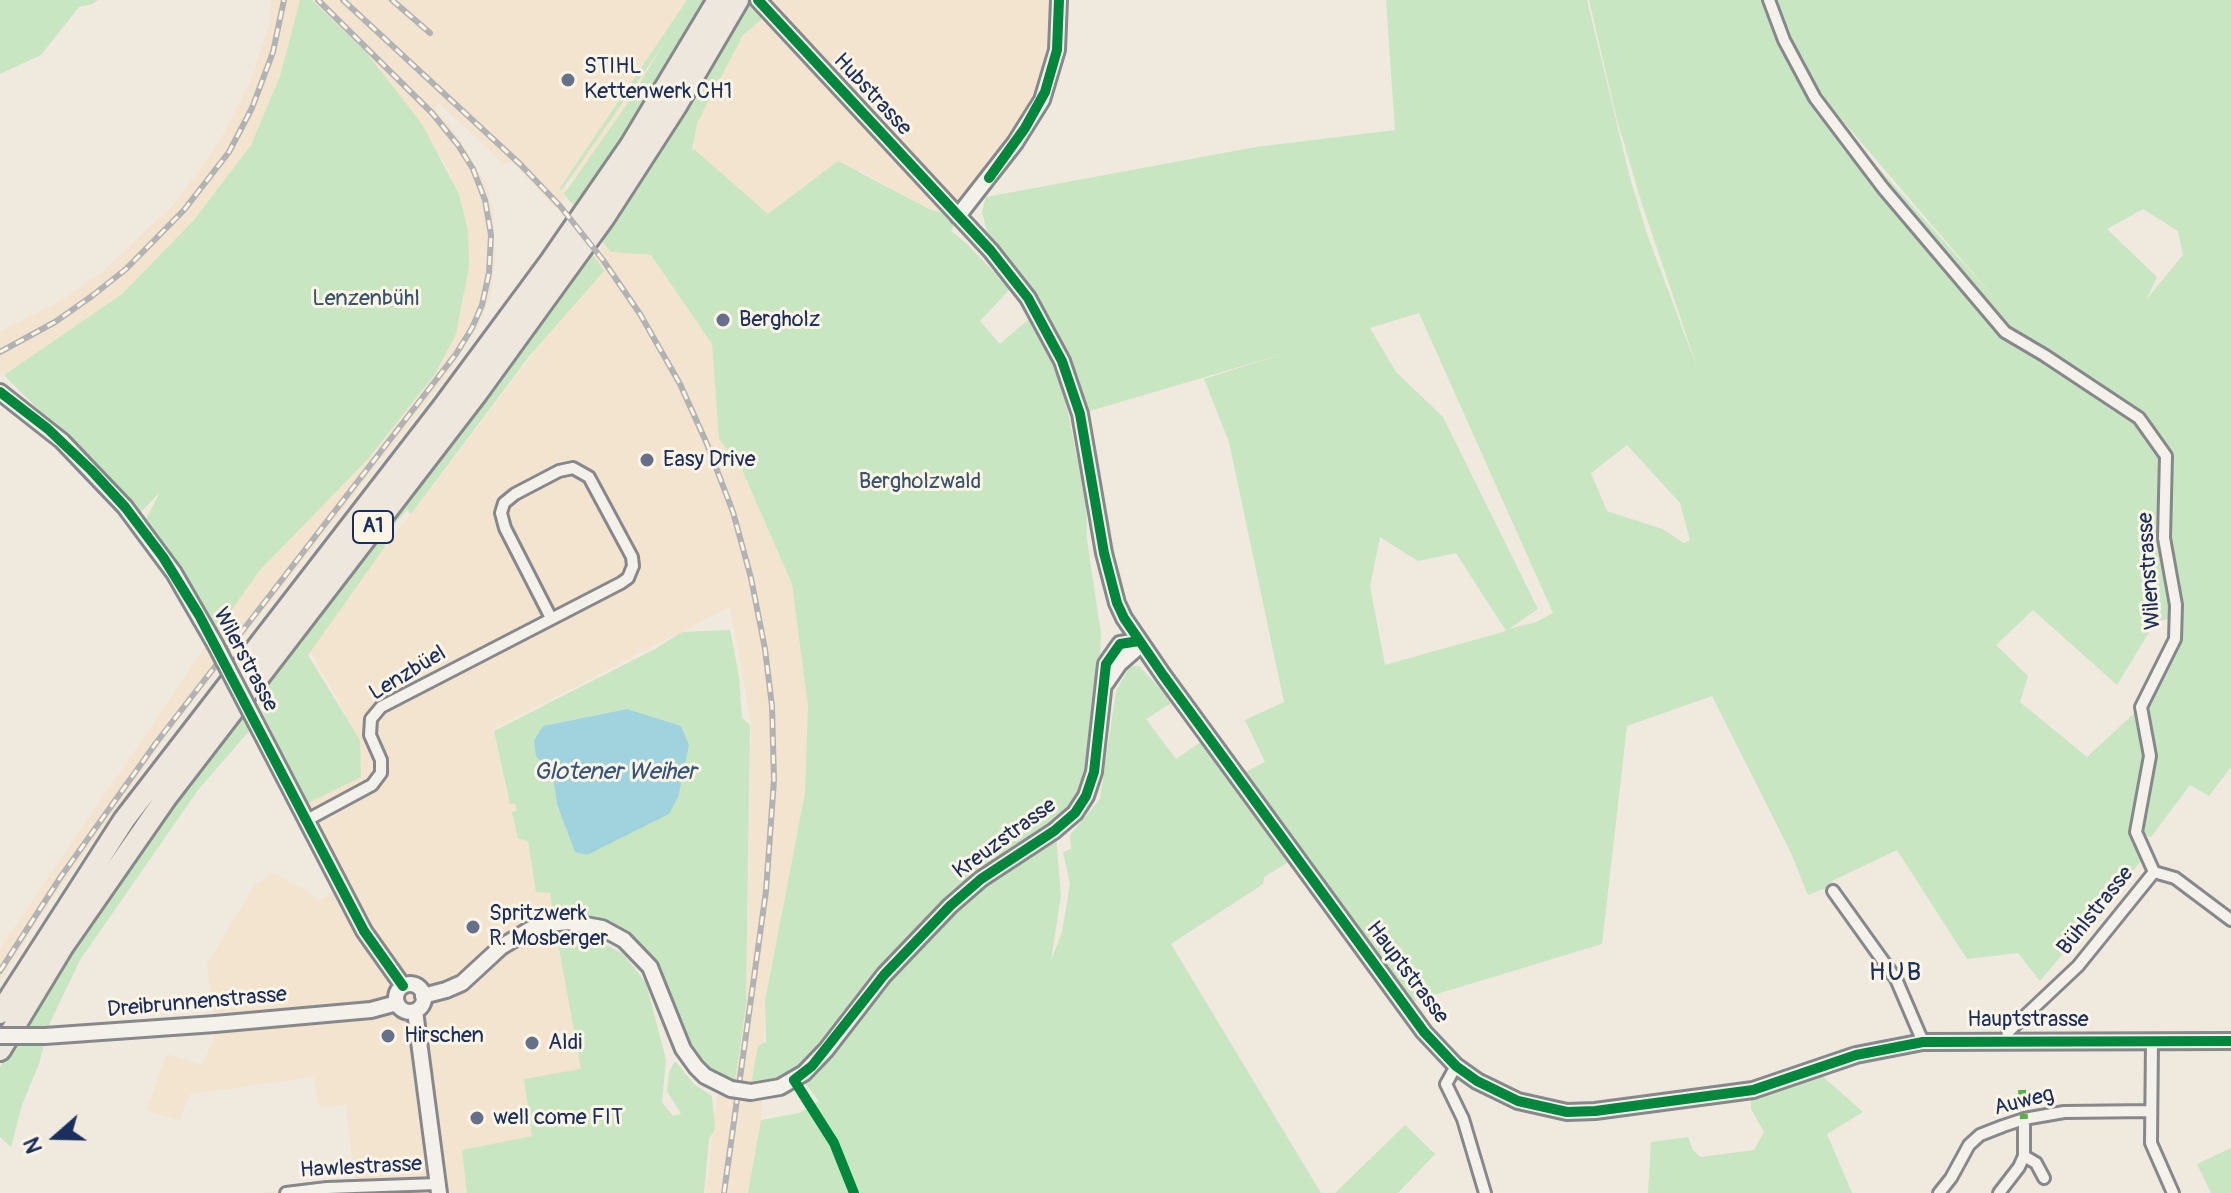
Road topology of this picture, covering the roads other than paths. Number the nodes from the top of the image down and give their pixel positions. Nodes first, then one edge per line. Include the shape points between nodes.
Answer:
1 (718, 0) edge
2 (738, 0) edge
3 (758, 0) edge
4 (1059, 0) edge
5 (1769, 0) edge
6 (958, 216) junction
7 (0, 392) edge
8 (551, 618) junction
9 (1139, 641) junction
10 (307, 820) junction
11 (2154, 872) junction
12 (1833, 891) dead end
13 (2231, 920) edge
14 (403, 986) junction
15 (423, 996) junction
16 (397, 1003) junction
17 (415, 1011) junction
18 (0, 1013) edge
19 (0, 1036) edge
20 (2006, 1040) junction
21 (2152, 1041) junction
22 (2231, 1041) edge
23 (1923, 1042) junction
24 (0, 1050) edge
25 (1456, 1066) junction
26 (2151, 1111) junction
27 (2024, 1119) junction
28 (2024, 1156) junction
29 (2044, 1178) dead end
30 (438, 1189) edge
31 (286, 1193) edge
32 (1485, 1193) edge
33 (1939, 1193) edge
34 (1999, 1193) edge
35 (2173, 1193) edge

1 - 18 highway, A1 via 631,145 551,261 124,820
2 - 24 highway, A1 via 595,230 486,381 165,799 63,946
3 - 6 street, Hubstrasse
4 - 6 street via 1057,50 1042,100
5 - 11 street, Wilenstrasse via 1815,98 2005,332 2139,418 2166,456 2164,538 2176,605 2175,639 2141,707 2150,756 2136,832
6 - 9 street, Hauptstrasse via 1028,298 1062,361 1080,414 1117,603
7 - 10 street, Wilerstrasse, bridge via 62,441 125,507 174,573
8 - 8 street, Lenzbüel via 625,581 633,566 589,477 573,468 515,494 501,513
8 - 10 street, Lenzbüel via 381,707 371,719 370,735 381,773 372,785
9 - 15 street, Kreuzstrasse, bridge via 1104,687 1094,772 1075,813 950,906 884,975 826,1050 804,1073 780,1087 751,1092 705,1076 683,1049 650,967 624,940 602,928 568,922 539,926 512,939 462,983
9 - 25 street, Hauptstrasse via 1424,1032
10 - 14 street, Wilerstrasse via 364,931
11 - 13 street, Bühlstrasse via 2175,878
11 - 20 street, Bühlstrasse via 2078,966 2009,1031
12 - 23 street via 1896,979
14 - 15 street via 417,987
14 - 16 street
15 - 17 street
16 - 17 street via 404,1011
16 - 19 street, Dreibrunnenstrasse, bridge via 231,1023
17 - 30 street
20 - 21 street, Hauptstrasse
20 - 23 street, Hauptstrasse
21 - 22 street, Hauptstrasse
21 - 26 street
23 - 25 street, Hauptstrasse via 1873,1050 1753,1090 1595,1111 1567,1112 1518,1101
25 - 32 street via 1446,1084 1463,1119
26 - 27 street, Auweg via 2064,1112
26 - 35 street via 2151,1143
27 - 28 street
27 - 33 street, Auweg via 1974,1140
28 - 29 street via 2036,1163
28 - 34 street
30 - 31 street, Hawlestrasse

